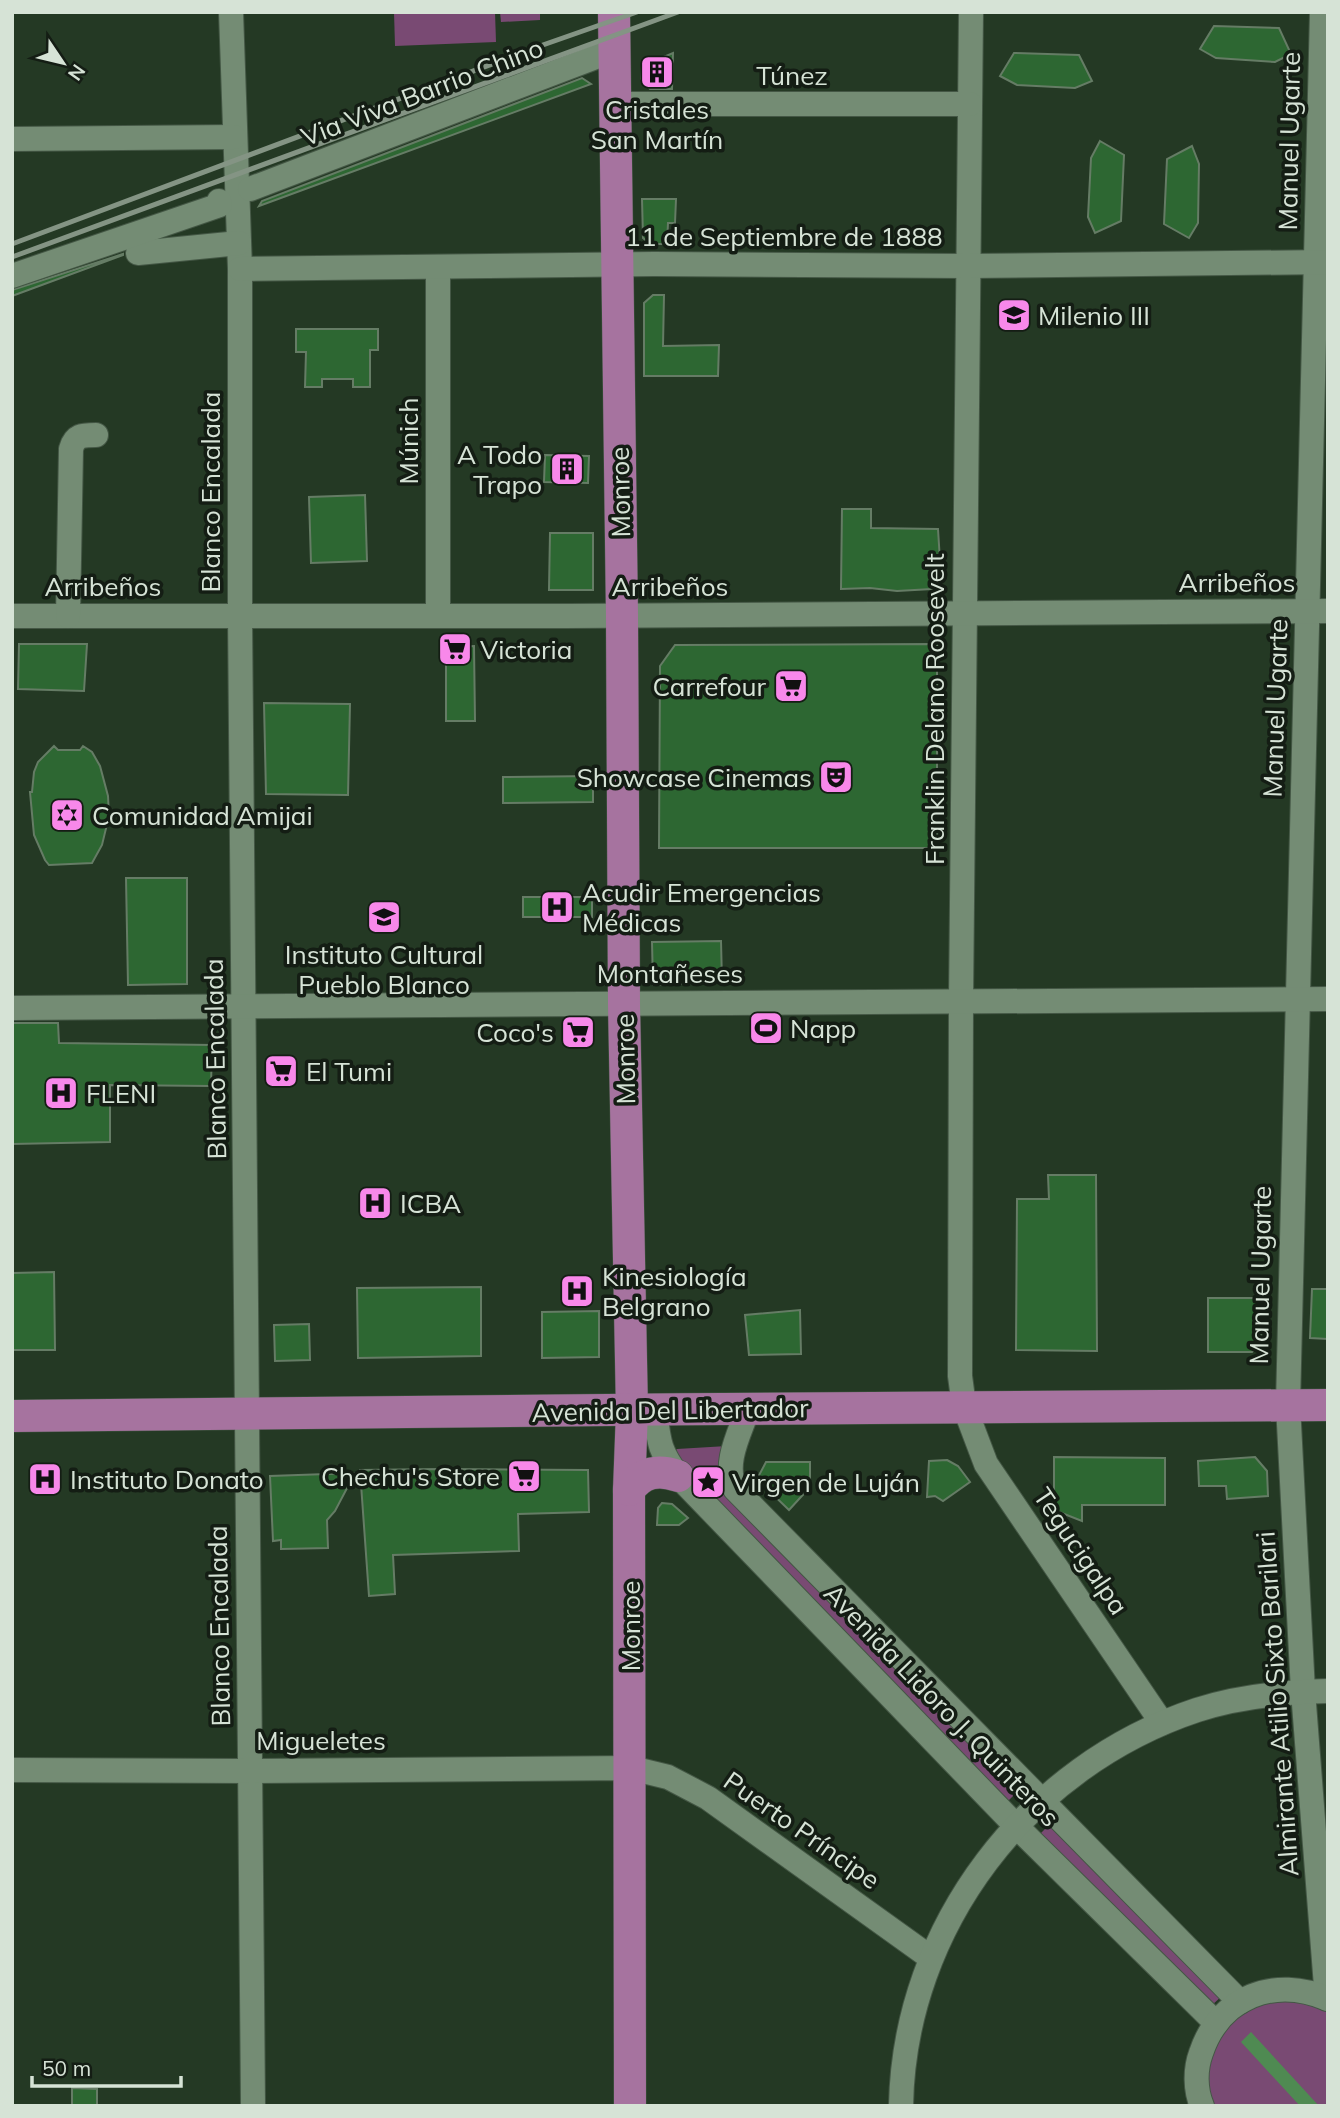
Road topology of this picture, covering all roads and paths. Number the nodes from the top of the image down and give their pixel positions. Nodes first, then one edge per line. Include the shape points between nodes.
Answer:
1 (231, 12) edge
2 (614, 12) edge
3 (971, 12) edge
4 (1322, 12) edge
5 (614, 50) junction
6 (615, 104) junction
7 (970, 104) junction
8 (234, 137) junction
9 (12, 139) edge
10 (250, 189) dead end
11 (219, 201) dead end
12 (239, 243) junction
13 (138, 253) dead end
14 (1322, 262) edge
15 (618, 266) junction
16 (967, 266) junction
17 (438, 268) junction
18 (240, 269) junction
19 (12, 276) edge
20 (96, 435) dead end
21 (1317, 611) edge
22 (965, 614) junction
23 (240, 615) junction
24 (438, 615) junction
25 (12, 616) edge
26 (68, 616) junction
27 (622, 616) junction
28 (1328, 999) edge
29 (961, 1000) junction
30 (1296, 1000) junction
31 (624, 1004) junction
32 (244, 1006) junction
33 (12, 1008) edge
34 (1288, 1405) junction
35 (1328, 1405) edge
36 (964, 1406) junction
37 (748, 1409) junction
38 (644, 1411) junction
39 (247, 1414) junction
40 (12, 1416) edge
41 (678, 1476) junction
42 (629, 1490) junction
43 (1316, 1691) edge
44 (1162, 1723) junction
45 (631, 1768) junction
46 (12, 1769) edge
47 (250, 1771) junction
48 (1041, 1801) junction
49 (1016, 1826) junction
50 (931, 1958) junction
51 (1327, 1999) edge
52 (1240, 2002) junction
53 (1216, 2023) junction
54 (253, 2106) edge
55 (630, 2106) edge
56 (901, 2106) edge
57 (1202, 2106) edge

1 - 8 street, Blanco Encalada
2 - 5 main road, Monroe
3 - 7 street, Franklin Delano Roosevelt
4 - 14 street, Manuel Ugarte
5 - 6 main road, Monroe
5 - 10 street, Via Viva Barrio Chino
6 - 7 street, Túnez
6 - 15 main road, Monroe
7 - 16 street, Franklin Delano Roosevelt
8 - 9 street
8 - 12 street, Blanco Encalada
11 - 19 street via 220,205
12 - 13 street
12 - 18 street, Blanco Encalada
14 - 16 street, 11 de Septiembre de 1888
14 - 21 street, Manuel Ugarte
15 - 16 street, 11 de Septiembre de 1888
15 - 17 street, 11 de Septiembre de 1888
15 - 27 main road, Monroe
16 - 22 street, Franklin Delano Roosevelt
17 - 18 street, 11 de Septiembre de 1888
17 - 24 street, Múnich
18 - 23 street, Blanco Encalada
20 - 26 street via 82,435 71,449
21 - 22 street, Arribeños
21 - 30 street, Manuel Ugarte
22 - 27 street, Arribeños
22 - 29 street, Franklin Delano Roosevelt
23 - 24 street, Arribeños
23 - 26 street, Arribeños
23 - 32 street, Blanco Encalada
24 - 27 street, Arribeños
25 - 26 street, Arribeños
27 - 31 main road, Monroe
28 - 30 street, Montañeses
29 - 30 street, Montañeses
29 - 31 street, Montañeses
29 - 36 street, Franklin Delano Roosevelt via 960,1376
30 - 34 street, Manuel Ugarte
31 - 32 street, Montañeses
31 - 38 main road, Monroe
32 - 33 street, Montañeses
32 - 39 street, Blanco Encalada
34 - 35 main road, Avenida Del Libertador
34 - 36 main road, Avenida Del Libertador
34 - 43 street, Almirante Atilio Sixto Barilari
36 - 37 main road, Avenida Del Libertador
36 - 44 street, Tegucigalpa via 986,1464
37 - 38 main road, Avenida Del Libertador
37 - 48 street, Avenida Lidoro J. Quinteros via 730,1465 736,1489
38 - 39 main road, Avenida Del Libertador
38 - 41 street, Avenida Lidoro J. Quinteros via 663,1456
38 - 42 main road, Monroe
39 - 40 main road, Avenida Del Libertador
39 - 47 street, Blanco Encalada
41 - 42 main road via 654,1472
41 - 49 street, Avenida Lidoro J. Quinteros
42 - 45 main road, Monroe
43 - 44 street via 1225,1702
43 - 51 street, Almirante Atilio Sixto Barilari
44 - 48 street via 1111,1748
45 - 47 street, Migueletes
45 - 50 street, Puerto Príncipe via 668,1777 708,1798
45 - 55 main road, Monroe
46 - 47 street, Migueletes
47 - 54 street, Blanco Encalada
48 - 49 street
48 - 52 street, Avenida Lidoro J. Quinteros
49 - 50 street via 957,1904
49 - 53 street, Avenida Lidoro J. Quinteros
50 - 56 street via 906,2046
51 - 52 street via 1283,1989
52 - 53 street
53 - 57 street via 1198,2059

